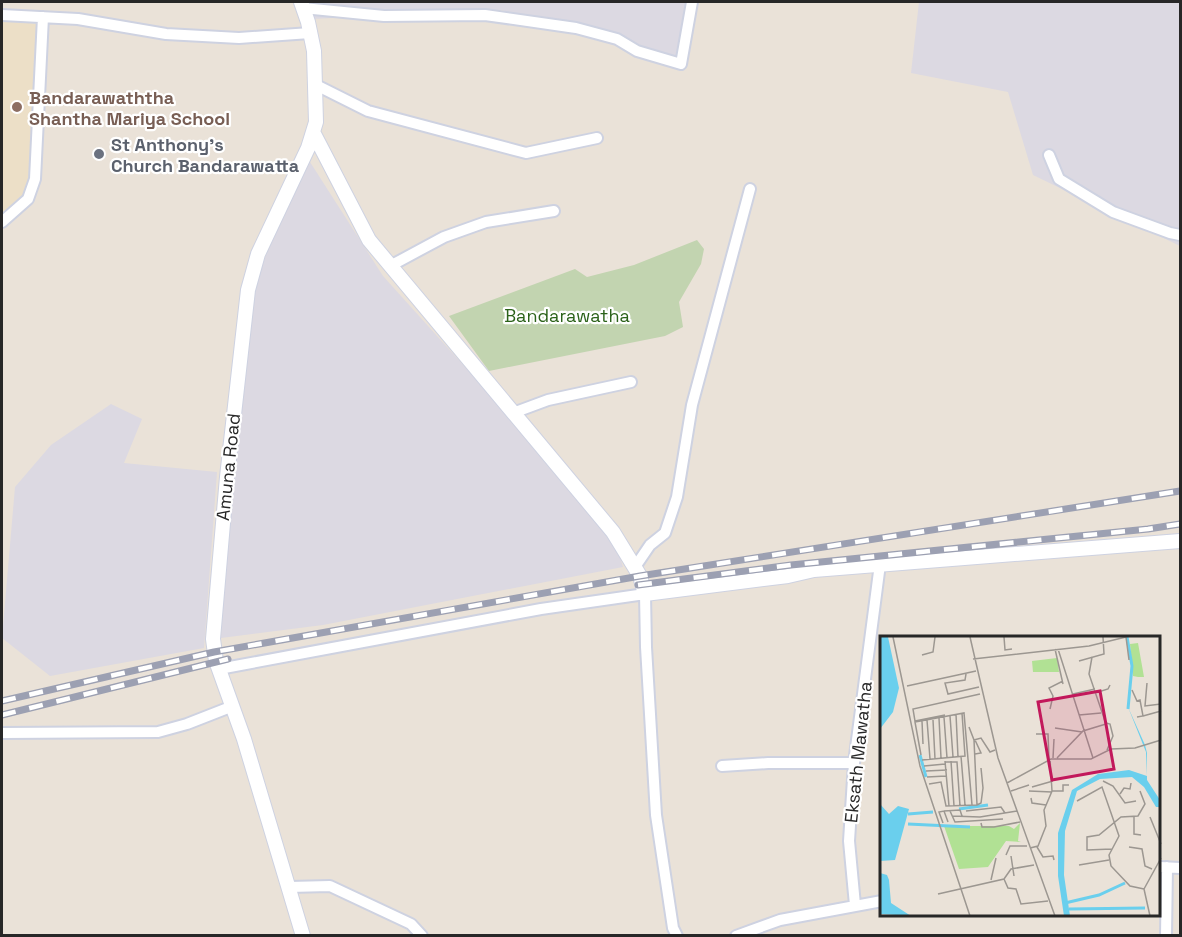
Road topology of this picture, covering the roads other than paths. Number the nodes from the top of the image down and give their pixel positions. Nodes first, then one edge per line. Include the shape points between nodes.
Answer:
1 (692, 2) edge
2 (302, 5) edge
3 (2, 15) edge
4 (44, 17) junction
5 (310, 33) junction
6 (316, 85) junction
7 (314, 134) junction
8 (597, 138) dead end
9 (1049, 155) dead end
10 (750, 189) dead end
11 (554, 211) dead end
12 (2, 222) edge
13 (1180, 235) edge
14 (390, 266) junction
15 (631, 382) dead end
16 (513, 412) junction
17 (1180, 541) edge
18 (879, 564) junction
19 (635, 567) junction
20 (645, 594) junction
21 (219, 669) junction
22 (233, 706) junction
23 (2, 733) edge
24 (854, 763) junction
25 (722, 766) dead end
26 (1163, 867) edge
27 (1180, 868) edge
28 (289, 887) junction
29 (880, 901) edge
30 (855, 904) junction
31 (303, 936) edge
32 (422, 936) edge
33 (677, 936) edge
34 (736, 936) edge
35 (1166, 936) edge

1 - 2 street via 681,64 637,51 617,39 553,25 485,15 384,16
2 - 5 street, Amuna Road
3 - 4 street
4 - 5 street via 166,34 228,37
4 - 12 street via 35,179 28,200
5 - 6 street, Amuna Road
6 - 7 street, Amuna Road
6 - 8 street via 368,111 526,153
7 - 14 street via 369,240
7 - 21 street, Amuna Road via 258,254 248,290 219,553 213,639
9 - 13 street via 1059,179 1104,207
10 - 19 street via 692,405 677,497 665,533 650,545
11 - 14 street via 486,222 444,237
14 - 16 street
15 - 16 street via 548,400
16 - 19 street via 613,532
17 - 18 street
18 - 20 street
18 - 24 street, Eksath Mawatha
19 - 20 street
20 - 21 street via 541,609
20 - 33 street via 657,815
21 - 22 street, Amuna Road
22 - 23 street via 158,732
22 - 28 street, Amuna Road
24 - 25 street
24 - 30 street, Eksath Mawatha via 849,841
26 - 27 street
26 - 35 street
28 - 31 street, Amuna Road
28 - 32 street via 330,886 411,924
29 - 30 street
30 - 34 street via 780,920

